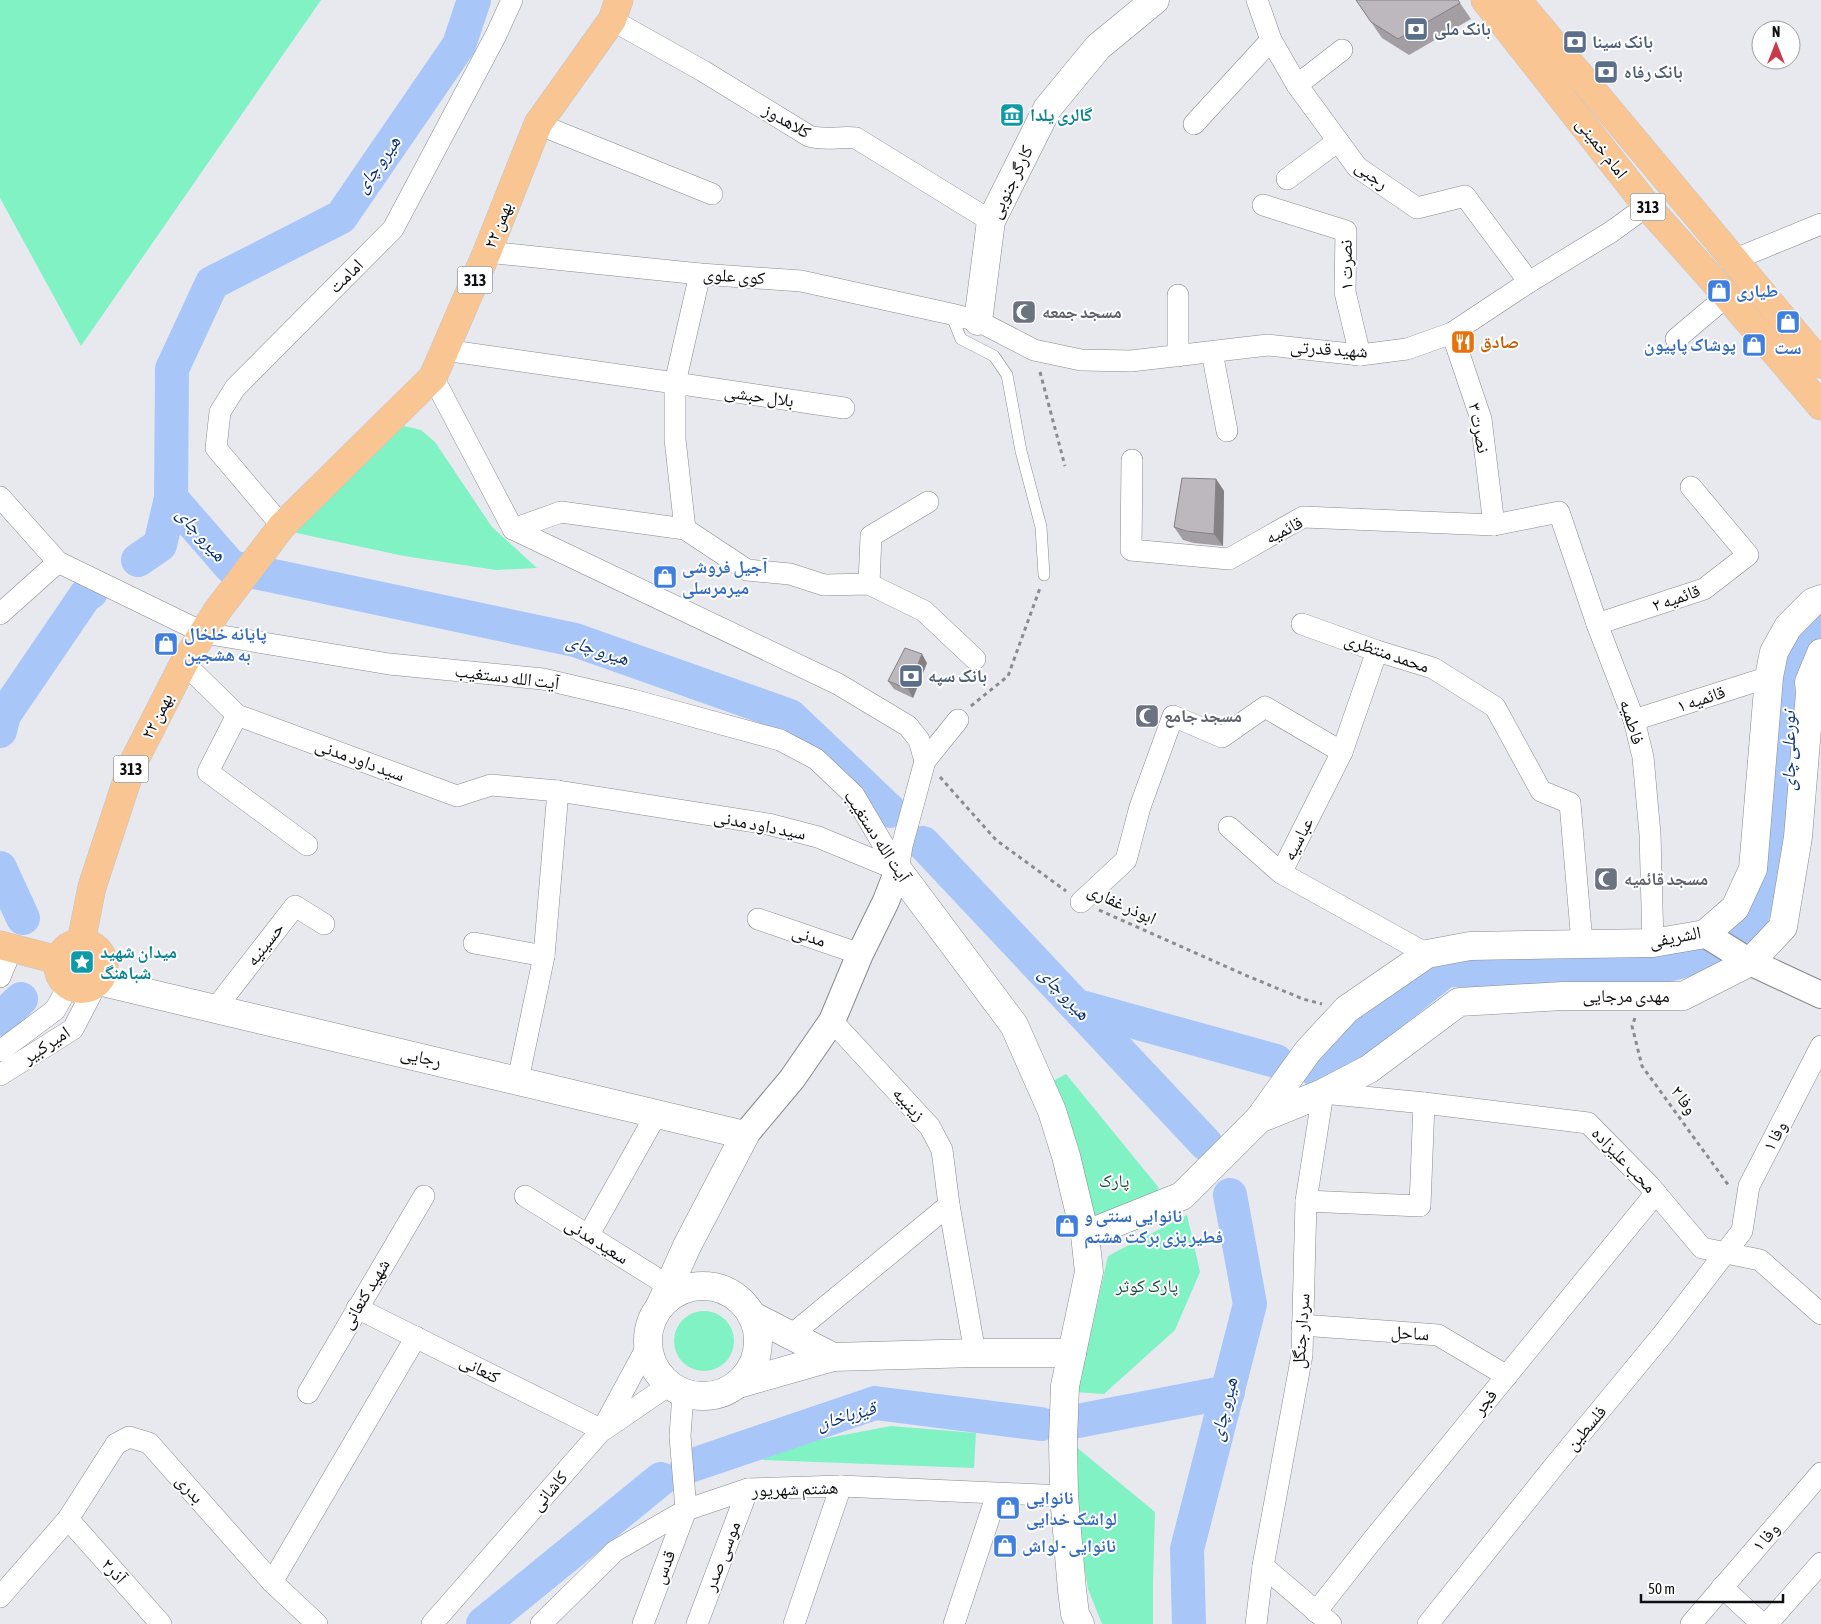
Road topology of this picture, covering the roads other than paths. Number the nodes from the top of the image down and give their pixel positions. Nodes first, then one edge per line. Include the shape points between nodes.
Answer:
1 (512, 0) edge
2 (1155, 0) edge
3 (1257, 0) edge
4 (1486, 0) edge
5 (1517, 0) edge
6 (615, 10) edge
7 (1271, 40) junction
8 (1342, 50) dead end
9 (1297, 85) junction
10 (538, 124) junction
11 (1194, 124) dead end
12 (1338, 141) junction
13 (1287, 179) dead end
14 (712, 194) dead end
15 (1263, 205) dead end
16 (1647, 206) junction
17 (990, 221) junction
18 (1821, 224) edge
19 (487, 252) junction
20 (1734, 260) junction
21 (700, 274) junction
22 (1529, 282) junction
23 (1178, 295) dead end
24 (1727, 296) junction
25 (951, 314) junction
26 (978, 321) junction
27 (1452, 334) junction
28 (1676, 338) dead end
29 (444, 350) junction
30 (1212, 352) junction
31 (1360, 355) junction
32 (1178, 356) junction
33 (1821, 364) edge
34 (433, 377) junction
35 (675, 383) junction
36 (1821, 406) edge
37 (844, 408) dead end
38 (1227, 431) dead end
39 (1132, 460) dead end
40 (1691, 487) dead end
41 (0, 497) edge
42 (928, 502) dead end
43 (1559, 512) joint
44 (1494, 525) junction
45 (282, 526) junction
46 (513, 529) junction
47 (685, 529) junction
48 (58, 562) junction
49 (1044, 575) road end
50 (869, 584) junction
51 (1821, 599) edge
52 (0, 614) edge
53 (210, 622) junction
54 (1302, 624) dead end
55 (1597, 624) junction
56 (1377, 651) junction
57 (1821, 653) edge
58 (975, 659) dead end
59 (184, 663) junction
60 (1769, 677) junction
61 (237, 715) junction
62 (958, 720) road end
63 (1634, 720) junction
64 (1813, 731) edge
65 (1342, 752) junction
66 (925, 761) junction
67 (558, 792) junction
68 (1230, 827) dead end
69 (306, 845) dead end
70 (900, 858) junction
71 (1281, 874) junction
72 (1080, 902) road end
73 (758, 919) dead end
74 (324, 924) dead end
75 (1705, 934) junction
76 (81, 942) junction
77 (474, 943) dead end
78 (1582, 943) junction
79 (1653, 943) junction
80 (6, 946) edge
81 (860, 954) junction
82 (1426, 954) junction
83 (544, 956) junction
84 (58, 960) junction
85 (1750, 962) junction
86 (0, 977) edge
87 (98, 981) junction
88 (69, 985) junction
89 (1821, 995) edge
90 (215, 1009) junction
91 (832, 1021) junction
92 (1821, 1046) edge
93 (0, 1051) edge
94 (0, 1075) edge
95 (518, 1080) junction
96 (1323, 1094) junction
97 (1424, 1103) junction
98 (657, 1113) junction
99 (1259, 1119) junction
100 (744, 1135) junction
101 (1656, 1193) junction
102 (424, 1196) dead end
103 (525, 1196) dead end
104 (1306, 1201) junction
105 (949, 1205) junction
106 (1742, 1231) joint
107 (1085, 1235) junction
108 (588, 1236) junction
109 (687, 1246) junction
110 (1726, 1252) junction
111 (717, 1287) junction
112 (664, 1296) junction
113 (357, 1308) junction
114 (1821, 1314) edge
115 (753, 1316) junction
116 (1302, 1326) junction
117 (790, 1336) junction
118 (416, 1337) junction
119 (648, 1345) junction
120 (975, 1352) junction
121 (1072, 1352) junction
122 (833, 1357) junction
123 (1506, 1376) junction
124 (738, 1384) junction
125 (676, 1389) junction
126 (308, 1393) dead end
127 (602, 1430) junction
128 (1821, 1473) edge
129 (841, 1486) junction
130 (748, 1489) junction
131 (997, 1494) junction
132 (1064, 1496) junction
133 (686, 1510) junction
134 (68, 1519) junction
135 (1821, 1563) edge
136 (1263, 1566) junction
137 (272, 1582) junction
138 (1722, 1587) junction
139 (0, 1597) edge
140 (1324, 1618) edge
141 (161, 1624) edge
142 (317, 1624) edge
143 (432, 1624) edge
144 (541, 1624) edge
145 (643, 1624) edge
146 (697, 1624) edge
147 (794, 1624) edge
148 (954, 1624) edge
149 (1080, 1624) edge
150 (1256, 1624) edge
151 (1428, 1624) edge
152 (1691, 1624) edge
153 (1762, 1624) edge
154 (1767, 1624) edge

1 - 45 street, امامت via 392,230 234,388 220,412 216,448
2 - 17 main road, کارگر جنوبی via 1098,47 1048,109
3 - 7 street, رجبی
4 - 16 main road, امام خمینی / 313
5 - 20 main road, امام خمینی / 313
6 - 10 main road, ۲۲ بهمن / 313
6 - 17 street, کلاهدوز via 703,71 809,136 816,139 856,138
7 - 9 street, رجبی
7 - 11 street
8 - 9 street
9 - 12 street, رجبی
10 - 14 street
10 - 19 main road, ۲۲ بهمن / 313
12 - 13 street
12 - 22 street, رجبی via 1357,167 1416,208 1465,196
15 - 31 street, نصرت ۱ via 1346,231 1345,292
16 - 22 street, شهید قدرتی
16 - 24 main road, امام خمینی / 313
17 - 26 main road, کارگر جنوبی
18 - 20 street
19 - 21 street, کوی علوی
19 - 29 main road, ۲۲ بهمن / 313
20 - 33 main road, امام خمینی / 313
21 - 25 street, کوی علوی via 801,281
21 - 35 street
22 - 27 street, شهید قدرتی
23 - 32 street
24 - 28 street
24 - 36 main road, امام خمینی / 313
25 - 26 street, کوی علوی
25 - 49 lane via 961,339 994,356 1007,375 1021,451 1041,527
26 - 32 street, شهید قدرتی via 1034,350 1081,360 1132,361
27 - 31 street, شهید قدرتی via 1408,349
27 - 44 street, نصرت ۳ via 1481,419
29 - 34 main road, ۲۲ بهمن / 313
29 - 35 street, بلال حبشی
30 - 31 street, شهید قدرتی via 1268,345
30 - 32 street, شهید قدرتی
30 - 38 street
34 - 45 main road, ۲۲ بهمن / 313
34 - 46 street
35 - 37 street, بلال حبشی
35 - 47 street via 675,439
39 - 44 street, قائمیه via 1131,550 1229,559 1304,517
40 - 55 street, قائمیه ۲ via 1748,555 1704,589
41 - 48 street
42 - 50 street via 871,536
43 - 44 street, قائمیه
43 - 55 street, فاطمیه
45 - 53 main road, 313
46 - 47 street via 561,512
46 - 66 street via 838,684 908,726 919,740
47 - 50 street via 747,570 790,574 824,585
48 - 52 street
48 - 53 street, آیت الله دستغیب
50 - 58 street via 924,611
51 - 60 main road, الشریفی via 1788,627 1774,652
53 - 59 main road, ۲۲ بهمن / 313
53 - 70 street, آیت الله دستغیب via 388,664 543,679 780,740 816,759 854,795
54 - 56 street, محمد منتظری
55 - 63 street, فاطمیه
56 - 65 street, عباسیه
56 - 78 street, محمد منتظری via 1433,668 1494,707 1541,792 1570,803
57 - 64 main road, مهدی مرجایی via 1809,682
59 - 61 street, سید داود مدنی
59 - 76 main road, ۲۲ بهمن / 313 via 132,765 92,887
60 - 63 street, قائمیه ۱
60 - 75 main road, الشریفی via 1753,869 1736,908
61 - 67 street, سید داود مدنی via 457,796 491,785
61 - 69 street via 208,772
62 - 66 street
63 - 79 street, فاطمیه via 1643,756 1650,834
64 - 85 main road, مهدی مرجایی via 1783,927
65 - 71 street, عباسیه
65 - 72 street via 1265,707 1222,737 1173,716 1140,807 1126,860
66 - 70 street
67 - 70 street, سید داود مدنی via 768,824
67 - 83 street
68 - 71 street
70 - 81 street via 886,901
70 - 107 main road, آیت الله دستغیب via 1014,1025 1052,1111
71 - 82 street, عباسیه
73 - 81 street, مدنی
74 - 90 street, حسینیه via 295,906
75 - 79 main road, الشریفی
75 - 85 street
76 - 84 main road via 67,947
76 - 87 main road via 95,948 103,960 102,975
77 - 83 street
78 - 79 main road, الشریفی
78 - 82 main road, الشریفی via 1470,946
80 - 84 main road
80 - 86 street
81 - 91 street
82 - 99 main road, الشریفی via 1347,1009 1308,1051
83 - 95 street
84 - 88 main road via 59,973
85 - 89 street
85 - 96 main road, مهدی مرجایی via 1683,996 1563,996 1459,1002 1369,1069
87 - 88 main road via 84,988
87 - 90 main road, رجایی
87 - 94 street, امیرکبیر via 73,1029
88 - 93 street, امیرکبیر via 55,1010
90 - 95 main road, رجایی
91 - 100 street via 792,1079
91 - 105 street, زینبیه via 930,1127 942,1150
92 - 106 street, وفا ۱ via 1749,1186
95 - 98 main road, رجایی
96 - 97 street, محب علیزاده
96 - 99 main road, مهدی مرجایی
96 - 104 street, سردار جنگل
97 - 101 street, محب علیزاده via 1588,1123
97 - 104 street via 1420,1206
98 - 100 main road, رجایی
98 - 108 street
99 - 107 main road via 1182,1196
100 - 109 main road
101 - 110 street, محب علیزاده via 1702,1248
101 - 123 street, فجر
102 - 113 street, شهید کنعانی
103 - 108 street, سعید مدنی
104 - 116 street, سردار جنگل
105 - 117 street
105 - 120 street, زینبیه
106 - 110 street, فلسطین
107 - 121 main road, آیت الله دستغیب via 1089,1272
108 - 112 street, سعید مدنی
109 - 111 main road
109 - 112 main road
110 - 114 street, محب علیزاده via 1760,1260
110 - 151 street, فلسطین via 1664,1334
111 - 112 main road via 701,1285
111 - 115 main road via 732,1293
112 - 119 main road via 652,1318
113 - 118 street, کنعانی
113 - 126 street, شهید کنعانی
115 - 117 main road
115 - 124 main road via 758,1334 757,1353 750,1370
116 - 123 street, ساحل via 1438,1335
116 - 136 street, سردار جنگل via 1302,1355
117 - 122 main road
118 - 127 street, کنعانی
118 - 137 street
119 - 125 main road via 658,1374
119 - 127 street, کاشانی
120 - 121 main road
120 - 122 main road
121 - 132 main road, آیت الله دستغیب via 1065,1386
122 - 124 main road
123 - 140 street, فجر via 1371,1542
124 - 125 main road via 722,1393 703,1396
125 - 127 street
125 - 133 street
127 - 143 street, کاشانی
128 - 138 street, وفا ۱
129 - 130 street, هشتم شهریور
129 - 131 street, هشتم شهریور
129 - 147 street
130 - 133 street, هشتم شهریور
130 - 146 street, موسی صدر
131 - 132 street, هشتم شهریور
131 - 148 street
132 - 149 main road via 1072,1590 1075,1614
133 - 144 street, هشتم شهریور via 615,1550
133 - 145 street, قدس
134 - 137 street, بدری via 116,1444 129,1437 149,1443
134 - 139 street, بدری
134 - 141 street, آذر۲
135 - 154 street
136 - 140 street
136 - 150 street, سردار جنگل
137 - 142 street, بدری
138 - 152 street, وفا ۱
138 - 153 street

